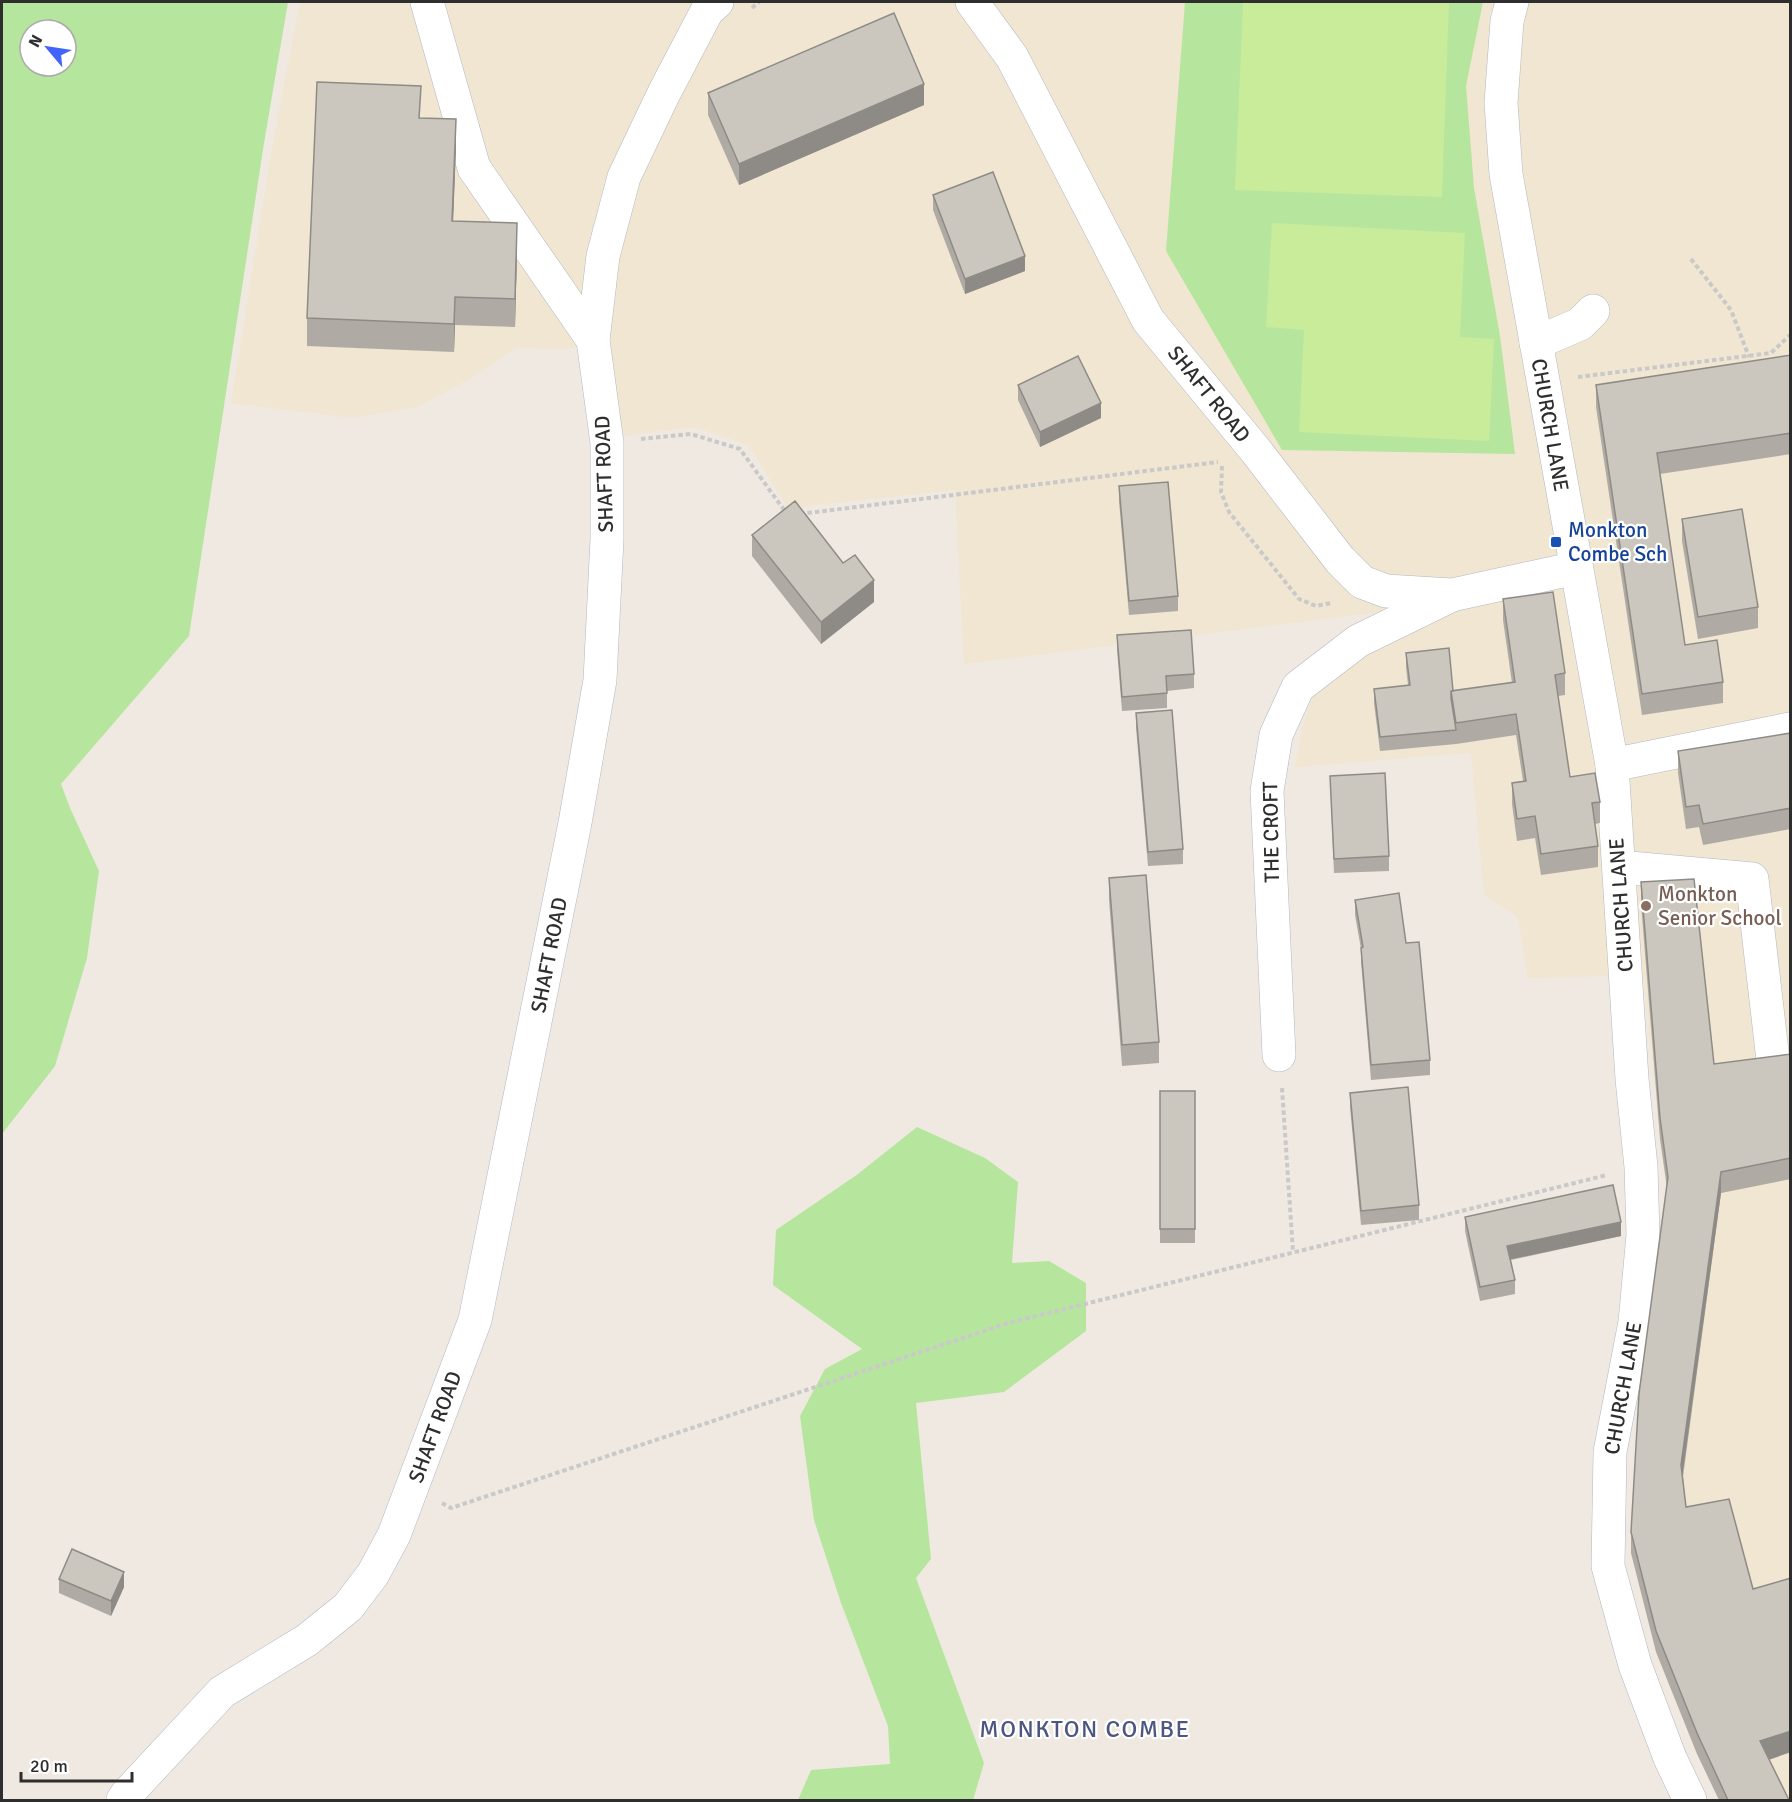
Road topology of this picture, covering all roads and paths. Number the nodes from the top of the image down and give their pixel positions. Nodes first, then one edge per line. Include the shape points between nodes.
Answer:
1 (427, 2) edge
2 (717, 2) edge
3 (972, 2) edge
4 (1512, 2) edge
5 (1691, 259) dead end
6 (1593, 310) dead end
7 (1791, 335) edge
8 (593, 340) junction
9 (1536, 343) junction
10 (1771, 353) junction
11 (1749, 357) junction
12 (1781, 359) edge
13 (1542, 381) junction
14 (607, 443) junction
15 (1256, 451) junction
16 (799, 514) edge
17 (788, 515) edge
18 (1576, 568) junction
19 (1452, 595) junction
20 (1791, 729) edge
21 (1612, 765) junction
22 (1618, 867) junction
23 (1279, 1055) joint
24 (1773, 1060) edge
25 (1641, 1167) junction
26 (1293, 1252) junction
27 (412, 1488) junction
28 (123, 1800) edge
29 (1690, 1800) edge

1 - 8 street via 474,168
2 - 8 street, SHAFT ROAD via 701,21 624,177 603,256
3 - 15 street, SHAFT ROAD via 1012,57 1148,320
4 - 9 street, CHURCH LANE via 1507,21 1501,115 1506,174
5 - 11 path via 1731,310
6 - 9 street via 1580,324
7 - 10 path
8 - 14 street, SHAFT ROAD
9 - 13 street, CHURCH LANE
10 - 11 path
10 - 12 path
11 - 13 path
13 - 18 street, CHURCH LANE
14 - 17 path via 692,434 741,449
14 - 27 street, SHAFT ROAD via 600,680 575,823 475,1320
15 - 16 path via 1222,462
15 - 19 street, SHAFT ROAD via 1340,560 1362,582 1386,591
18 - 19 street, SHAFT ROAD
18 - 21 street, CHURCH LANE
19 - 23 street, THE CROFT via 1358,641 1298,687 1276,735 1267,792
20 - 21 street
21 - 22 street, CHURCH LANE
22 - 24 street via 1752,879
22 - 25 street, CHURCH LANE
23 - 26 path
25 - 26 path
25 - 29 street, CHURCH LANE via 1643,1235 1635,1322 1610,1452 1608,1566 1635,1665
26 - 27 path via 1008,1323 451,1508
27 - 28 street, SHAFT ROAD via 394,1535 373,1574 348,1607 307,1640 222,1692

